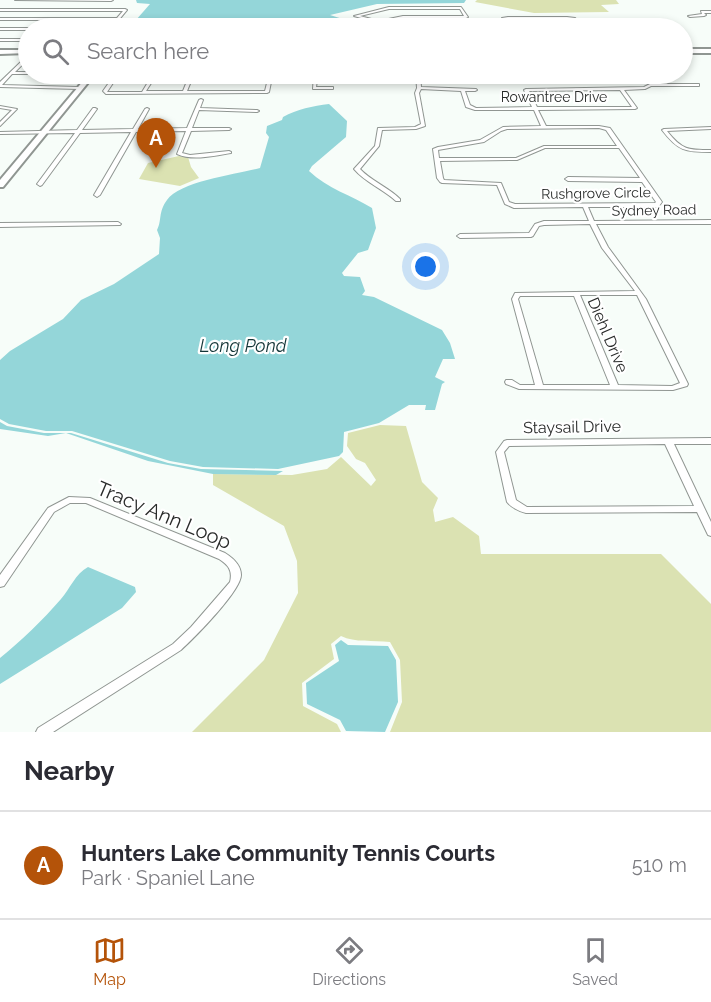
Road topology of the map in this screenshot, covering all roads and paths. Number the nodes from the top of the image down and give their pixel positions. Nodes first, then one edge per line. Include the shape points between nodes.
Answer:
1 (17, 0) edge
2 (79, 0) edge
3 (111, 0) edge
4 (68, 9) junction
5 (0, 10) edge
6 (711, 12) edge
7 (690, 16) dead end
8 (466, 17) joint
9 (120, 18) edge
10 (364, 18) edge
11 (402, 18) edge
12 (508, 18) edge
13 (567, 18) edge
14 (0, 19) edge
15 (18, 19) edge
16 (0, 29) edge
17 (6, 29) junction
18 (18, 29) edge
19 (0, 34) edge
20 (0, 40) edge
21 (18, 40) edge
22 (693, 51) edge
23 (711, 51) edge
24 (0, 52) edge
25 (18, 52) edge
26 (18, 67) edge
27 (11, 73) junction
28 (18, 73) edge
29 (83, 84) edge
30 (110, 84) edge
31 (149, 84) edge
32 (188, 84) edge
33 (269, 84) edge
34 (315, 84) edge
35 (419, 84) edge
36 (0, 85) edge
37 (652, 85) joint
38 (698, 85) dead end
39 (80, 88) junction
40 (332, 88) dead end
41 (419, 88) junction
42 (621, 88) junction
43 (462, 89) junction
44 (475, 90) dead end
45 (143, 93) junction
46 (184, 93) junction
47 (201, 100) dead end
48 (0, 107) edge
49 (94, 109) dead end
50 (147, 109) dead end
51 (197, 109) junction
52 (535, 110) junction
53 (256, 111) dead end
54 (0, 125) edge
55 (544, 127) junction
56 (711, 128) edge
57 (229, 129) dead end
58 (44, 131) junction
59 (134, 131) junction
60 (189, 131) junction
61 (76, 132) junction
62 (0, 133) edge
63 (620, 147) junction
64 (711, 151) edge
65 (229, 152) dead end
66 (437, 160) junction
67 (568, 179) dead end
68 (644, 180) junction
69 (0, 184) edge
70 (40, 184) dead end
71 (97, 195) dead end
72 (398, 200) dead end
73 (585, 206) junction
74 (711, 222) edge
75 (592, 223) junction
76 (118, 224) dead end
77 (0, 225) edge
78 (460, 236) dead end
79 (576, 293) junction
80 (639, 293) junction
81 (509, 382) dead end
82 (540, 387) junction
83 (615, 387) junction
84 (668, 441) junction
85 (711, 441) edge
86 (700, 509) junction
87 (711, 532) edge
88 (0, 583) edge
89 (42, 732) edge

1 - 2 street
2 - 3 street
2 - 4 street
4 - 5 street
4 - 9 street via 125,10
6 - 7 street
8 - 10 street via 463,9 457,8 389,8 356,16
8 - 11 street
12 - 13 street
14 - 15 street
16 - 17 street
17 - 18 street
17 - 19 street
20 - 21 street
22 - 23 street
24 - 25 street
26 - 27 street
27 - 28 street
27 - 36 street
29 - 39 street
30 - 45 street via 105,92
31 - 45 street
32 - 46 street
33 - 46 street via 267,92
34 - 40 street via 314,88
35 - 41 street
36 - 39 street
37 - 38 street
37 - 42 street
39 - 58 street
41 - 43 street
41 - 72 street via 423,125 380,129 377,146 357,169
42 - 52 street via 526,90
42 - 52 street, Rowantree Drive via 635,108
43 - 44 street
43 - 52 street, Rowantree Drive via 470,108
45 - 46 street
47 - 51 street
48 - 54 street via 15,109
49 - 61 street
50 - 59 street
51 - 53 street
51 - 60 street
52 - 55 street
55 - 63 street, Rushgrove Circle via 605,128
55 - 66 street, Rushgrove Circle via 499,129 486,140 438,148
56 - 64 street via 664,130 677,148
57 - 60 street
58 - 61 street
58 - 62 street
58 - 69 street
59 - 60 street
59 - 61 street
59 - 71 street
60 - 65 street via 179,152 182,155
61 - 70 street
63 - 66 street via 544,147 517,159
63 - 68 street, Rushgrove Circle
66 - 73 street, Rushgrove Circle via 442,181 499,184 507,203 514,206
67 - 68 street
68 - 73 street, Rushgrove Circle via 659,202 657,205
73 - 75 street
74 - 75 street, Sydney Road
75 - 78 street, Sydney Road via 544,223 537,225 531,235 523,236
75 - 80 street via 607,251
76 - 77 street
79 - 80 street
79 - 82 street via 525,293 517,294 515,299
79 - 83 street, Diehl Drive
80 - 83 street via 684,384 674,388
81 - 82 street via 519,387
82 - 83 street
84 - 85 street, Staysail Drive
84 - 86 street
84 - 86 street, Staysail Drive via 507,443 500,452 512,502 526,510
86 - 87 street
88 - 89 street, Tracy Ann Loop via 51,510 69,500 87,500 222,555 236,569 234,585 177,647

